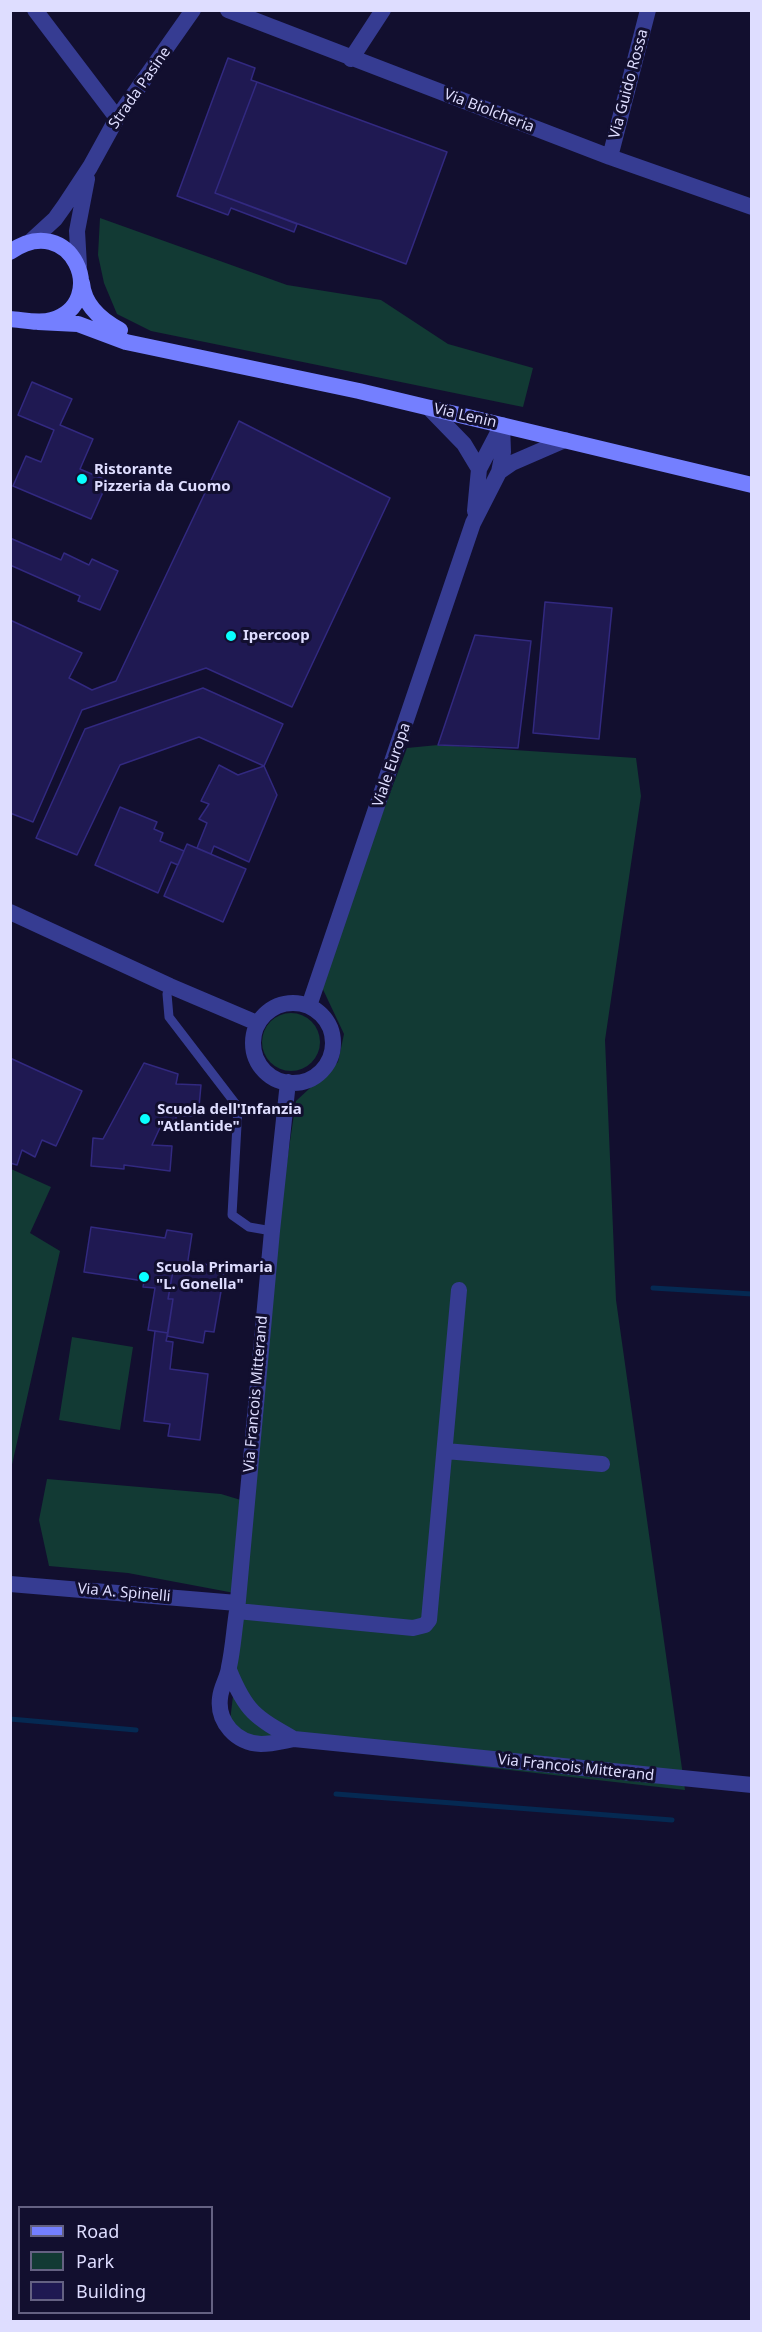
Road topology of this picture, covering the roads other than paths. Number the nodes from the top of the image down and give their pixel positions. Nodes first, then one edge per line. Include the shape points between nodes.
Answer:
1 (35, 10) edge
2 (193, 10) edge
3 (228, 10) edge
4 (383, 10) edge
5 (648, 10) edge
6 (351, 59) junction
7 (117, 118) junction
8 (610, 158) junction
9 (90, 167) junction
10 (752, 207) edge
11 (31, 241) junction
12 (10, 252) edge
13 (80, 273) junction
14 (10, 319) edge
15 (38, 322) junction
16 (178, 351) junction
17 (429, 408) junction
18 (502, 425) junction
19 (565, 440) junction
20 (479, 469) junction
21 (499, 472) junction
22 (752, 485) edge
23 (474, 523) junction
24 (10, 912) edge
25 (170, 986) junction
26 (309, 1006) junction
27 (257, 1023) junction
28 (288, 1082) junction
29 (272, 1231) junction
30 (459, 1290) dead end
31 (445, 1451) junction
32 (602, 1464) dead end
33 (10, 1584) edge
34 (237, 1607) junction
35 (229, 1670) junction
36 (294, 1740) junction
37 (752, 1785) edge

1 - 7 street
2 - 7 street, Strada Pasine
3 - 6 street, Via Biolcheria
4 - 6 street
5 - 8 street, Via Guido Rossa
6 - 8 street, Via Biolcheria
7 - 9 street, Strada Pasine
8 - 10 street, Via Biolcheria
9 - 11 street via 55,219
9 - 13 street via 77,231
11 - 12 main road
11 - 13 main road via 61,246 72,254
13 - 15 main road via 80,293 69,310 52,321
13 - 16 main road, Via Lenin via 87,301 110,325
14 - 15 main road, Via Lenin
15 - 16 main road, Via Lenin via 78,324 126,342
16 - 17 main road, Via Lenin
17 - 18 main road, Via Lenin
17 - 20 street via 464,444
18 - 19 main road, Via Lenin
18 - 20 street
18 - 21 street
19 - 21 street
19 - 22 main road, Via Lenin
20 - 23 street
21 - 23 street
23 - 26 street, Viale Europa
24 - 25 street
25 - 27 street
25 - 29 lane via 169,1017 238,1107 232,1215 249,1227
26 - 27 street via 286,1003 274,1007
26 - 28 street via 327,1023 332,1034 331,1053 313,1077
27 - 28 street via 253,1035 257,1061 270,1075
28 - 29 street, Via Francois Mitterand
29 - 34 street, Via Francois Mitterand
30 - 31 street
31 - 32 street
31 - 34 street, Via A. Spinelli via 432,1613 425,1625 413,1628
33 - 34 street, Via A. Spinelli
34 - 35 street, Via Francois Mitterand
35 - 36 street via 244,1704 267,1725
35 - 36 street, Via Francois Mitterand via 222,1683 219,1708 221,1719 232,1732 262,1744
36 - 37 street, Via Francois Mitterand

